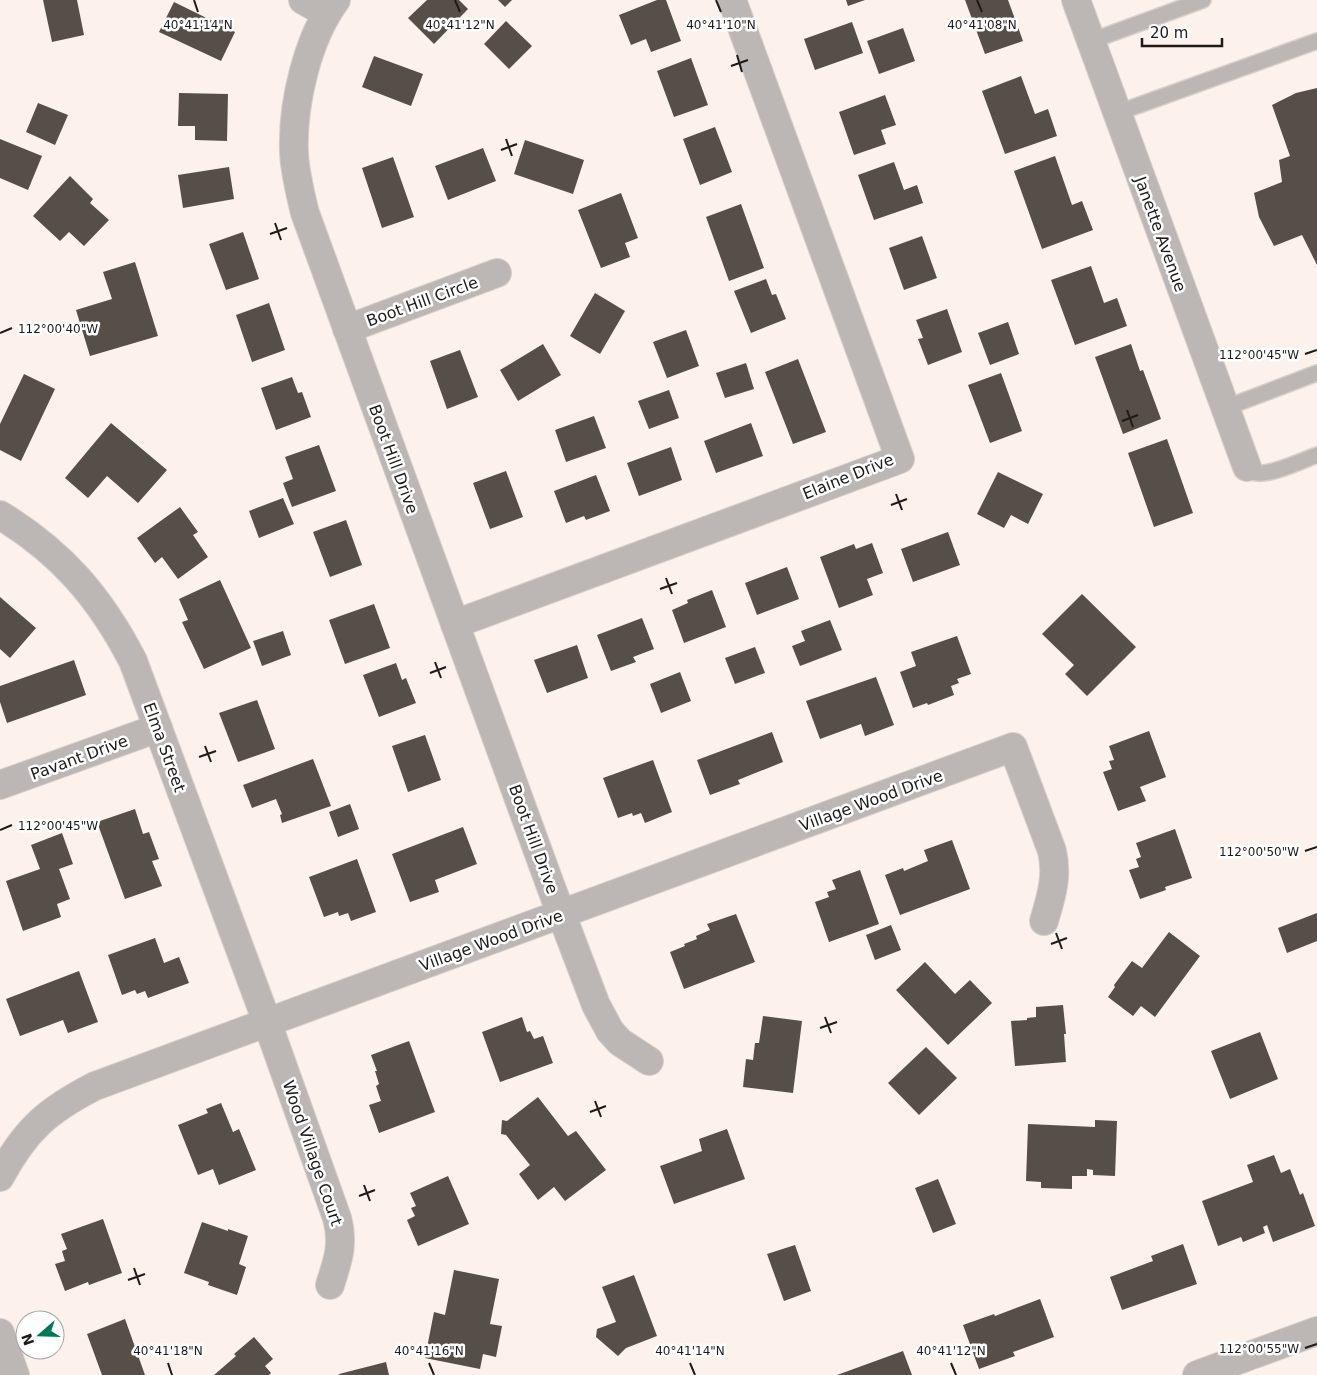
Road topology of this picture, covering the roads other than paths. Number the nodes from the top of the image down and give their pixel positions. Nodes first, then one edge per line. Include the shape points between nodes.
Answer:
1 (732, 0) edge
2 (1076, 0) edge
3 (1203, 0) edge
4 (322, 4) edge
5 (1091, 41) junction
6 (1317, 41) edge
7 (1117, 113) junction
8 (497, 273) dead end
9 (346, 329) junction
10 (1317, 373) edge
11 (1225, 408) junction
12 (1317, 454) edge
13 (1247, 467) joint
14 (0, 515) edge
15 (455, 624) junction
16 (158, 728) junction
17 (0, 785) edge
18 (561, 914) junction
19 (1044, 921) dead end
20 (266, 1022) junction
21 (648, 1061) dead end
22 (0, 1177) edge
23 (330, 1285) dead end
24 (1317, 1331) edge
25 (0, 1333) edge
26 (8, 1366) edge
27 (1197, 1375) edge

1 - 15 street, Elaine Drive via 900,459
2 - 5 street, Janette Avenue
3 - 5 lane
4 - 9 street, Boot Hill Drive via 298,97 294,153 305,213
5 - 7 street, Janette Avenue
6 - 7 lane
7 - 11 street, Janette Avenue
8 - 9 street, Boot Hill Circle
9 - 15 street, Boot Hill Drive
10 - 11 lane
11 - 13 street, Janette Avenue
12 - 13 lane via 1263,473
14 - 16 street, Elma Street via 45,546 107,614 133,661
15 - 18 street, Boot Hill Drive
16 - 17 street, Pavant Drive
16 - 20 street, Elma Street
18 - 19 street, Village Wood Drive via 1013,747 1055,863 1054,889
18 - 20 street, Village Wood Drive
18 - 21 street, Boot Hill Drive via 602,1019 620,1042
20 - 22 street, Village Wood Drive via 95,1086 69,1099 44,1117 25,1137
20 - 23 street, Wood Village Court via 340,1230 340,1253
24 - 27 street
25 - 26 street

